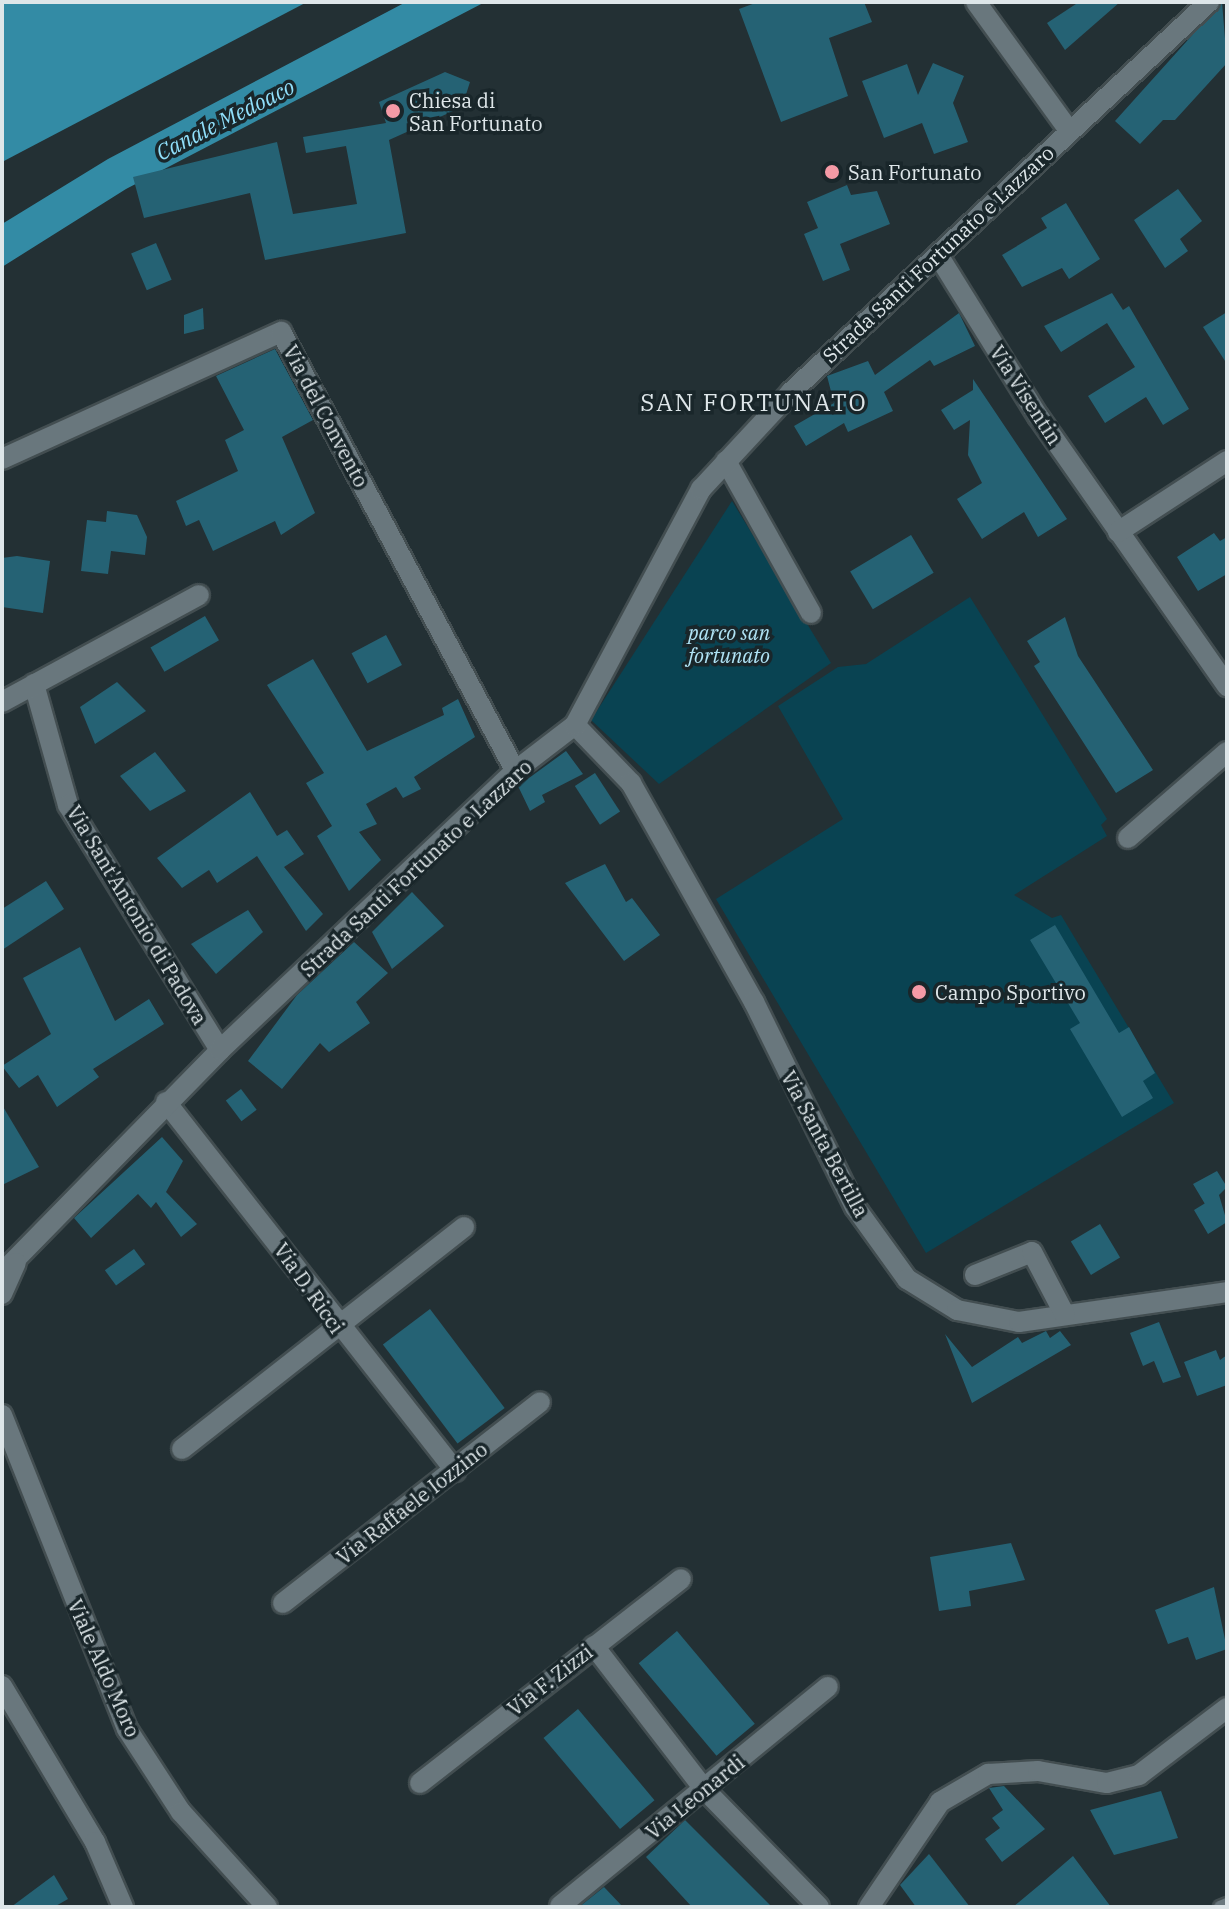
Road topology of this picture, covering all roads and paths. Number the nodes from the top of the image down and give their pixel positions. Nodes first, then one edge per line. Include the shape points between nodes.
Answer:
1 (976, 2) edge
2 (1209, 2) edge
3 (1070, 132) junction
4 (938, 255) junction
5 (2, 459) edge
6 (726, 461) junction
7 (1227, 461) edge
8 (1118, 532) junction
9 (199, 595) dead end
10 (811, 613) dead end
11 (34, 684) junction
12 (1227, 686) edge
13 (2, 702) edge
14 (575, 725) junction
15 (1227, 752) edge
16 (515, 771) junction
17 (1128, 838) dead end
18 (220, 1050) junction
19 (166, 1102) junction
20 (464, 1227) dead end
21 (7, 1266) edge
22 (975, 1275) dead end
23 (1227, 1292) edge
24 (2, 1294) edge
25 (1065, 1315) junction
26 (336, 1328) junction
27 (540, 1402) dead end
28 (2, 1415) edge
29 (182, 1449) dead end
30 (2, 1451) edge
31 (455, 1471) junction
32 (26, 1488) junction
33 (681, 1579) dead end
34 (283, 1603) dead end
35 (594, 1646) junction
36 (2, 1686) edge
37 (828, 1687) dead end
38 (1227, 1708) edge
39 (420, 1783) dead end
40 (705, 1790) junction
41 (1227, 1904) edge
42 (560, 1906) edge
43 (123, 1907) edge
44 (267, 1907) edge
45 (819, 1907) edge
46 (869, 1907) edge
47 (1220, 1907) edge

1 - 3 street
2 - 3 street, Strada Santi Fortunato e Lazzaro
3 - 4 street, Strada Santi Fortunato e Lazzaro
4 - 6 street, Strada Santi Fortunato e Lazzaro
4 - 8 street, Via Visentin
5 - 16 street, Via del Convento via 281,332
6 - 10 street
6 - 14 street, Strada Santi Fortunato e Lazzaro via 701,489
7 - 8 street
8 - 12 street, Via Visentin
9 - 11 street
11 - 13 street
11 - 18 street, Via Sant'Antonio di Padova via 68,805
14 - 16 street, Strada Santi Fortunato e Lazzaro
14 - 25 street, Via Santa Bertilla via 631,783 754,1002 855,1207 907,1279 957,1310 1019,1322
15 - 17 street
16 - 18 street, Strada Santi Fortunato e Lazzaro
18 - 19 street, Strada Santi Fortunato e Lazzaro
19 - 21 street, Strada Santi Fortunato e Lazzaro
19 - 26 street, Via D. Ricci
20 - 26 street
21 - 24 street, Strada Santi Fortunato e Lazzaro
22 - 25 street via 1032,1252
23 - 25 street, Via Santa Bertilla
26 - 29 street
26 - 31 street, Via D. Ricci
27 - 31 street, Via Raffaele Iozzino
28 - 32 street, Viale Aldo Moro
30 - 32 street, Viale Aldo Moro
31 - 34 street, Via Raffaele Iozzino
32 - 44 street, Viale Aldo Moro via 127,1729 181,1812
33 - 35 street, Via F. Zizzi
35 - 39 street, Via F. Zizzi
35 - 40 street
36 - 43 street via 95,1842
37 - 40 street, Via Leonardi
38 - 46 street via 1139,1775 1107,1783 1038,1771 988,1774 940,1802
40 - 42 street, Via Leonardi
40 - 45 street
41 - 47 lane

